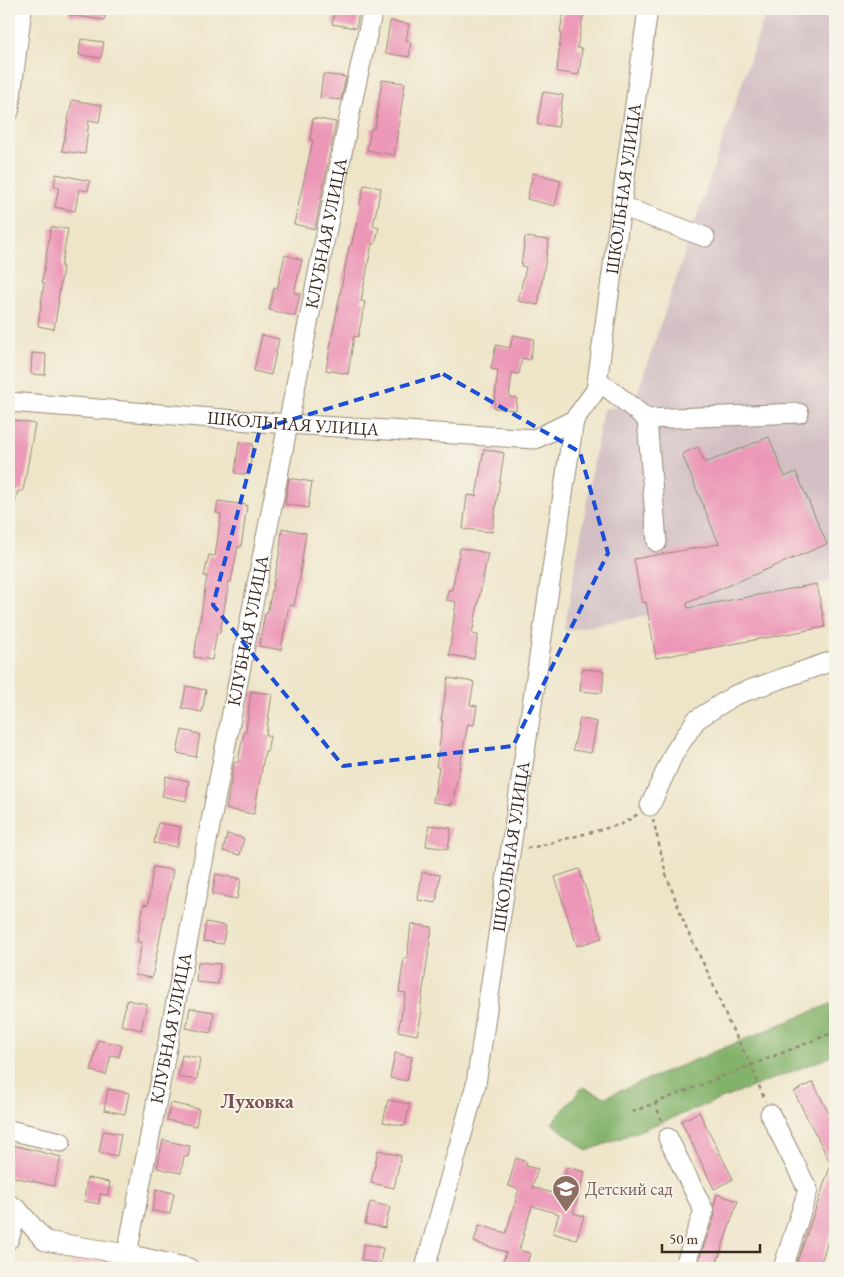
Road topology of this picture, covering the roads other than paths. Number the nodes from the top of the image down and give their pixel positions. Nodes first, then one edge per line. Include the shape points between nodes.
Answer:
1 (22, 9) edge
2 (373, 9) edge
3 (648, 9) edge
4 (9, 112) edge
5 (621, 206) junction
6 (705, 237) dead end
7 (598, 380) junction
8 (9, 402) edge
9 (799, 413) dead end
10 (647, 419) junction
11 (574, 420) junction
12 (288, 424) junction
13 (657, 542) dead end
14 (835, 660) edge
15 (650, 806) road end
16 (770, 1114) road end
17 (9, 1130) edge
18 (668, 1138) road end
19 (61, 1142) dead end
20 (13, 1207) edge
21 (9, 1239) edge
22 (127, 1254) junction
23 (189, 1268) edge
24 (425, 1268) edge
25 (684, 1268) edge
26 (783, 1268) edge

1 - 4 street
2 - 12 street, КЛУБНАЯ УЛИЦА
3 - 5 street, ШКОЛЬНАЯ УЛИЦА
5 - 6 street
5 - 7 street, ШКОЛЬНАЯ УЛИЦА
7 - 10 street
7 - 11 street, ШКОЛЬНАЯ УЛИЦА via 596,390
8 - 12 street, ШКОЛЬНАЯ УЛИЦА
9 - 10 street
10 - 13 street
11 - 12 street, ШКОЛЬНАЯ УЛИЦА via 535,439
11 - 24 street, ШКОЛЬНАЯ УЛИЦА via 476,1084
12 - 22 street, КЛУБНАЯ УЛИЦА
14 - 15 street via 735,696 696,720 674,753
16 - 26 street via 808,1190
17 - 19 street
18 - 25 street via 704,1211
20 - 21 street
20 - 22 street via 45,1241
22 - 23 street

